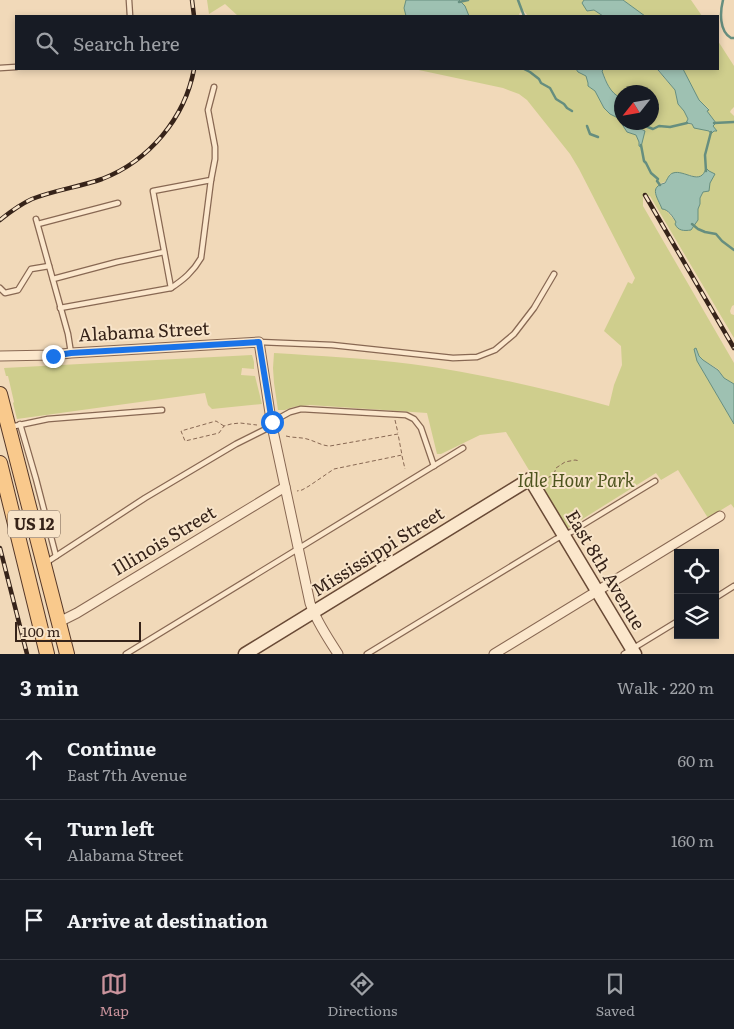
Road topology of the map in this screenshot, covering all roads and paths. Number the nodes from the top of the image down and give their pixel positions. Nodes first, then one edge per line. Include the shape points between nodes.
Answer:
1 (129, 0) edge
2 (130, 15) edge
3 (15, 67) edge
4 (0, 68) edge
5 (214, 87) dead end
6 (211, 180) junction
7 (118, 203) dead end
8 (164, 252) junction
9 (49, 266) junction
10 (554, 274) dead end
11 (52, 279) junction
12 (0, 288) edge
13 (171, 288) junction
14 (60, 308) junction
15 (259, 342) junction
16 (71, 353) junction
17 (0, 356) edge
18 (0, 394) edge
19 (162, 410) dead end
20 (395, 420) dead end
21 (269, 424) junction
22 (14, 426) junction
23 (224, 426) junction
24 (398, 434) junction
25 (286, 436) dead end
26 (463, 448) dead end
27 (402, 455) junction
28 (580, 461) dead end
29 (0, 464) edge
30 (434, 466) junction
31 (405, 470) dead end
32 (530, 479) joint
33 (655, 481) dead end
34 (545, 484) dead end
35 (285, 487) junction
36 (297, 491) dead end
37 (720, 516) dead end
38 (564, 535) junction
39 (298, 549) junction
40 (51, 560) junction
41 (734, 586) edge
42 (598, 591) junction
43 (719, 595) edge
44 (313, 612) junction
45 (59, 622) junction
46 (674, 624) edge
47 (630, 652) edge
48 (47, 654) edge
49 (67, 654) edge
50 (126, 654) edge
51 (245, 654) edge
52 (338, 654) edge
53 (367, 654) edge
54 (494, 654) edge

1 - 2 lane
3 - 4 lane
5 - 6 lane via 208,110 215,146
6 - 8 lane via 153,191
6 - 13 lane via 201,258 186,278
7 - 9 lane via 37,221
8 - 11 lane
8 - 13 lane
9 - 11 lane
9 - 12 lane via 30,269 18,290 5,293
10 - 15 lane via 514,334 495,350 477,356 446,357
11 - 14 lane
13 - 14 lane
14 - 16 lane
15 - 16 street, Alabama Street
15 - 21 street
16 - 17 street, Alabama Street
18 - 22 main road, US 12
19 - 22 lane via 48,419
20 - 24 path
21 - 23 path
21 - 30 lane via 301,409 406,415 421,428
21 - 35 street
21 - 40 lane via 145,498
22 - 40 main road, US 12
23 - 23 path via 219,433 185,441 182,431 216,421
24 - 25 path via 330,446
24 - 27 path
26 - 30 lane
27 - 31 path
27 - 36 path via 334,469
28 - 34 path via 572,460 557,467 554,474 543,480
29 - 48 main road, US 12
30 - 39 lane
32 - 38 street, East 8th Avenue
32 - 44 street, Mississippi Street
33 - 38 lane
35 - 39 street
35 - 45 street, Illinois Street
37 - 42 street
38 - 42 street, East 8th Avenue
38 - 53 lane
39 - 44 street
39 - 50 lane
40 - 45 main road, US 12
41 - 43 lane
42 - 47 street, East 8th Avenue
42 - 54 street
44 - 51 street, Mississippi Street
44 - 52 street
45 - 49 main road, US 12
46 - 47 lane

